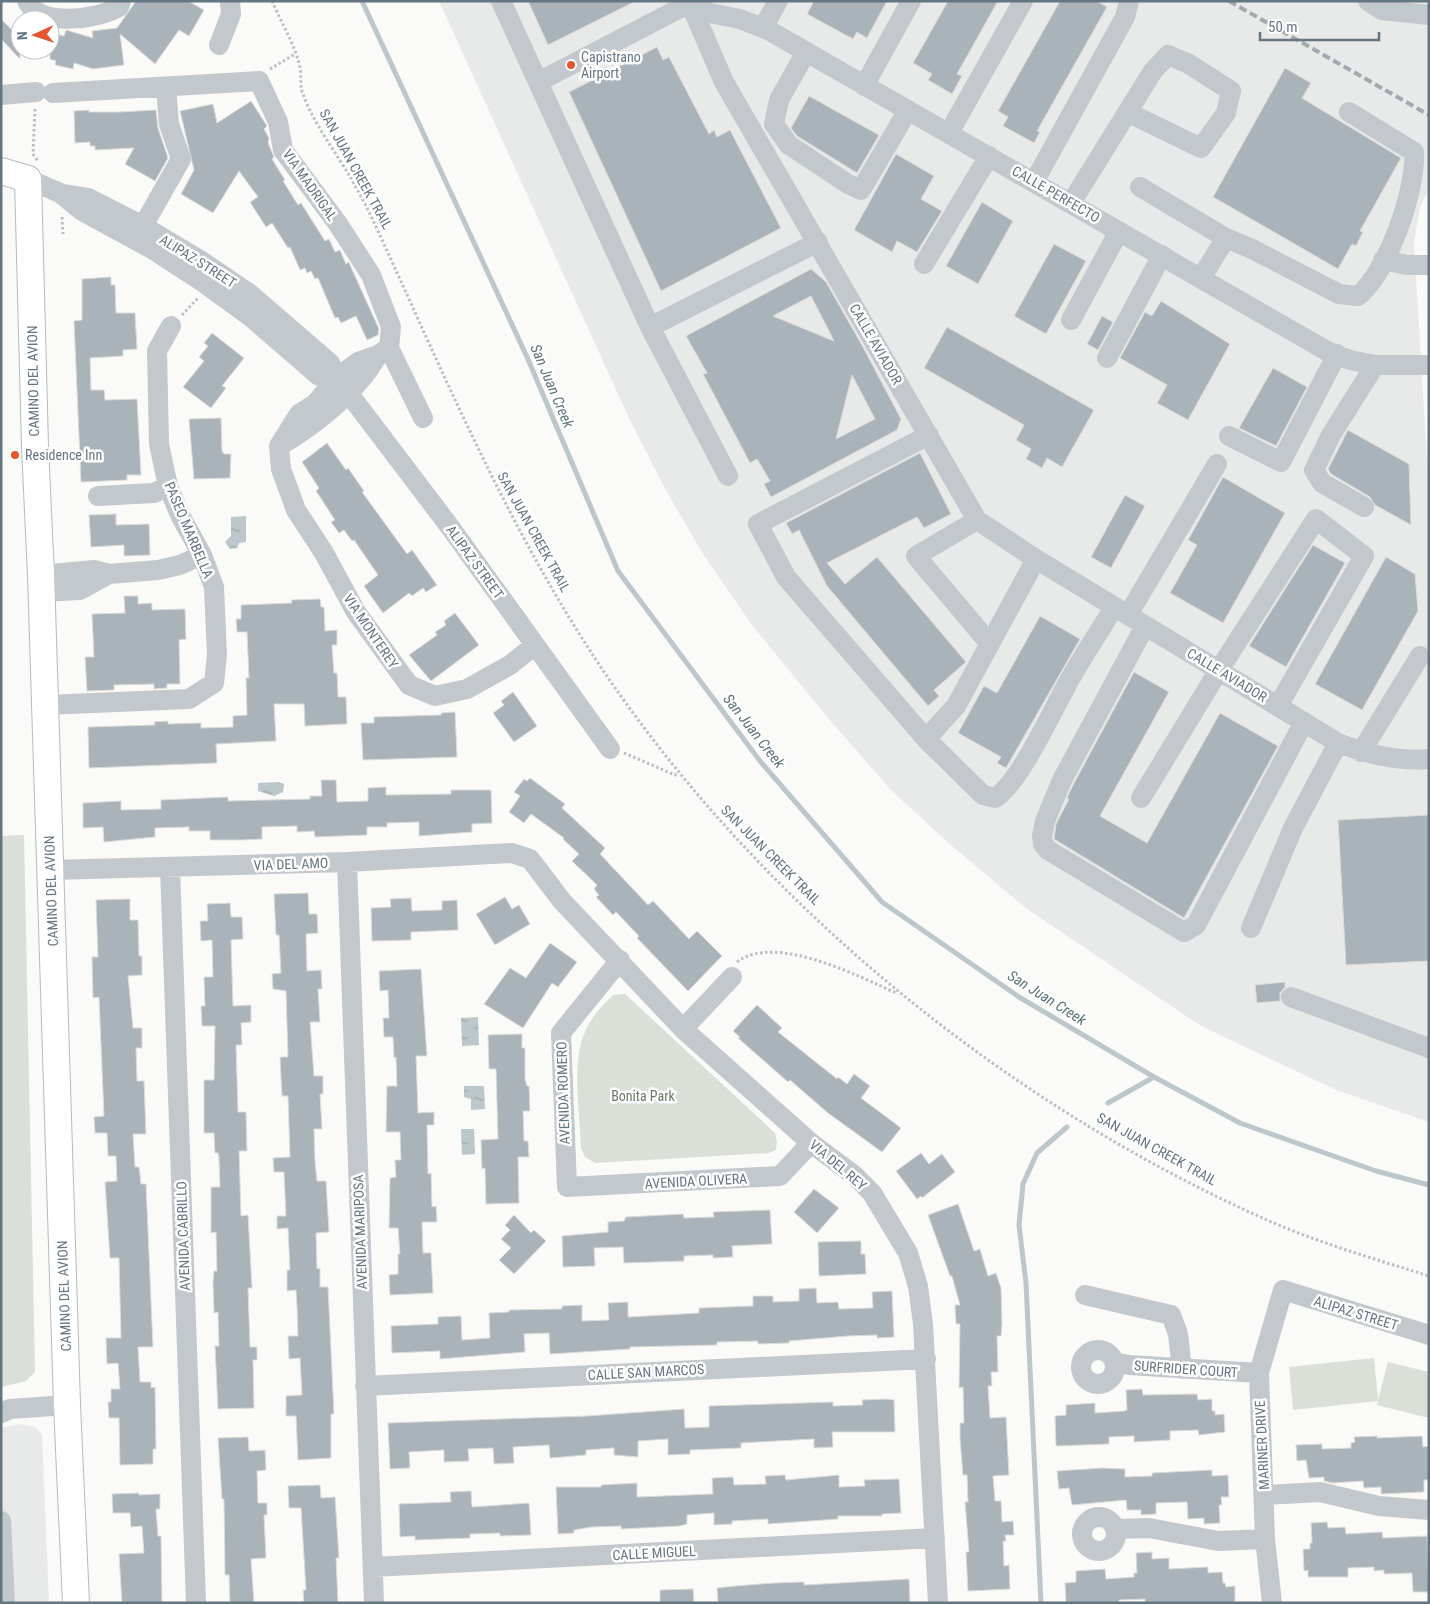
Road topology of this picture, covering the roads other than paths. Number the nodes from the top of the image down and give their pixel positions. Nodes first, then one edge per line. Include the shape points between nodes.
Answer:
1 (28, 1) edge
2 (121, 1) edge
3 (230, 1) edge
4 (501, 1) edge
5 (778, 1) edge
6 (911, 1) edge
7 (1023, 1) edge
8 (1129, 1) edge
9 (1368, 1) edge
10 (689, 2) edge
11 (1429, 15) edge
12 (763, 28) junction
13 (220, 45) dead end
14 (806, 52) junction
15 (538, 82) junction
16 (864, 86) junction
17 (166, 87) junction
18 (1, 95) edge
19 (908, 110) junction
20 (1349, 112) dead end
21 (1128, 113) junction
22 (950, 133) junction
23 (989, 156) junction
24 (31, 166) junction
25 (1, 171) edge
26 (1034, 182) junction
27 (1140, 187) dead end
28 (62, 194) junction
29 (1070, 203) junction
30 (143, 226) junction
31 (1119, 231) junction
32 (1226, 238) junction
33 (818, 242) junction
34 (1162, 255) junction
35 (1383, 260) junction
36 (924, 264) dead end
37 (1429, 265) edge
38 (1202, 278) junction
39 (1071, 320) dead end
40 (171, 326) road end
41 (650, 327) junction
42 (383, 352) junction
43 (1337, 354) junction
44 (1107, 358) dead end
45 (1375, 365) junction
46 (1429, 365) edge
47 (342, 386) junction
48 (423, 418) dead end
49 (929, 436) junction
50 (1228, 436) dead end
51 (1217, 464) dead end
52 (728, 476) dead end
53 (168, 486) junction
54 (98, 496) dead end
55 (1364, 508) dead end
56 (977, 520) junction
57 (202, 555) junction
58 (1036, 559) junction
59 (41, 584) junction
60 (1121, 611) junction
61 (1145, 626) junction
62 (990, 644) junction
63 (535, 645) junction
64 (1420, 656) dead end
65 (1218, 670) junction
66 (45, 705) junction
67 (1278, 706) junction
68 (1304, 722) junction
69 (926, 739) junction
70 (1338, 742) junction
71 (610, 749) road end
72 (1361, 752) junction
73 (1429, 759) edge
74 (1141, 798) dead end
75 (530, 859) joint
76 (348, 862) junction
77 (170, 868) junction
78 (50, 870) junction
79 (1251, 928) dead end
80 (620, 960) junction
81 (732, 977) road end
82 (1291, 997) dead end
83 (683, 1030) junction
84 (1429, 1048) edge
85 (811, 1143) junction
86 (567, 1187) joint
87 (1283, 1290) joint
88 (1085, 1295) dead end
89 (1429, 1335) edge
90 (926, 1359) junction
91 (1114, 1362) dead end
92 (1182, 1369) junction
93 (1259, 1374) junction
94 (366, 1386) junction
95 (67, 1405) junction
96 (1, 1412) edge
97 (1265, 1495) junction
98 (1429, 1510) edge
99 (1, 1521) edge
100 (1115, 1529) dead end
101 (935, 1538) junction
102 (1265, 1539) junction
103 (373, 1567) junction
104 (5, 1603) edge
105 (76, 1603) edge
106 (196, 1603) edge
107 (374, 1603) edge
108 (938, 1603) edge
109 (1272, 1603) edge

1 - 2 street via 31,9 52,18 99,16 119,7
3 - 13 street via 231,14
4 - 15 street
5 - 12 street
6 - 16 street
7 - 22 street
8 - 26 street via 1125,17
9 - 11 street via 1382,10
10 - 12 street, CALLE PERFECTO via 710,13
10 - 15 street
10 - 33 street, CALLE AVIADOR via 724,82
12 - 14 street, CALLE PERFECTO
14 - 16 street, CALLE PERFECTO
14 - 19 street via 788,79 774,124 789,145 848,184 861,190
15 - 41 street
16 - 19 street, CALLE PERFECTO
17 - 18 street, VIA MADRIGAL
17 - 30 street via 169,124 181,159
17 - 42 street, VIA MADRIGAL via 259,81 278,122 283,150 371,275 391,327
19 - 22 street, CALLE PERFECTO
20 - 35 street via 1414,152 1415,169 1398,231
21 - 21 street via 1201,148 1226,113 1231,91 1189,64 1168,55 1153,71
21 - 29 street
22 - 23 street, CALLE PERFECTO
23 - 26 street, CALLE PERFECTO
23 - 36 street
24 - 25 main road, ALIPAZ STREET
24 - 28 street, ALIPAZ STREET
24 - 59 main road, CAMINO DEL AVION via 34,447
26 - 29 street, CALLE PERFECTO
27 - 32 street
28 - 30 street, ALIPAZ STREET via 88,198
28 - 47 street, ALIPAZ STREET via 82,211 152,249 204,283 252,318 319,376
29 - 31 street, CALLE PERFECTO
30 - 47 street, ALIPAZ STREET via 250,294 330,363
31 - 34 street, CALLE PERFECTO
31 - 39 street
32 - 35 street via 1339,294 1358,296 1369,286
32 - 38 street
33 - 41 street
33 - 49 street, CALLE AVIADOR
34 - 38 street, CALLE PERFECTO
34 - 44 street
35 - 37 street
38 - 43 street, CALLE PERFECTO
40 - 53 street, PASEO MARBELLA via 158,351 160,444
41 - 52 street
42 - 47 street, VIA MONTEREY via 358,362
42 - 48 street, VIA MADRIGAL
43 - 45 street, CALLE PERFECTO
43 - 50 street via 1281,462
45 - 46 street, CALLE PERFECTO
45 - 55 street via 1331,435 1314,470 1322,483
47 - 63 street, ALIPAZ STREET
47 - 63 street, VIA MONTEREY via 299,414 279,446 281,469 296,510 356,612 409,685 435,696 467,689 510,665
49 - 56 street, CALLE AVIADOR
49 - 69 street via 758,524 786,576
51 - 60 street
53 - 54 street via 154,493
53 - 57 street, PASEO MARBELLA
56 - 58 street, CALLE AVIADOR
56 - 62 street via 916,556
57 - 59 street via 158,570 109,574 94,570
57 - 66 street, PASEO MARBELLA via 214,587 217,655 214,684 189,698
58 - 60 street, CALLE AVIADOR
58 - 62 street
59 - 66 main road, CAMINO DEL AVION
60 - 61 street, CALLE AVIADOR
60 - 69 street via 1071,678 1003,794 995,798 982,795
61 - 65 street, CALLE AVIADOR
61 - 68 street via 1062,780 1042,836 1048,850 1184,932 1190,930 1196,926
62 - 69 street via 956,706
63 - 71 street, ALIPAZ STREET
64 - 72 street
65 - 67 street, CALLE AVIADOR
65 - 67 street via 1316,519 1364,556
65 - 74 street
66 - 78 main road, CAMINO DEL AVION
67 - 68 street, CALLE AVIADOR
68 - 70 street, CALLE AVIADOR
70 - 72 street, CALLE AVIADOR
70 - 79 street via 1293,828
72 - 73 street, CALLE AVIADOR via 1407,761
75 - 76 street, VIA DEL AMO via 512,853
75 - 80 street, VIA DEL REY via 562,901
76 - 77 street, VIA DEL AMO
76 - 94 street, AVENIDA MARIPOSA
77 - 78 street, VIA DEL AMO
77 - 106 street, AVENIDA CABRILLO
78 - 95 main road, CAMINO DEL AVION
80 - 83 street, VIA DEL REY
80 - 86 street, AVENIDA ROMERO via 561,1034
81 - 83 street
82 - 84 street
83 - 85 street, VIA DEL REY
85 - 86 street, AVENIDA OLIVERA via 780,1176
85 - 90 street, VIA DEL REY via 854,1175 872,1193 908,1253 918,1286
87 - 89 street, ALIPAZ STREET
87 - 93 street, MARINER DRIVE
88 - 92 street via 1171,1315 1178,1334
90 - 94 street, CALLE SAN MARCOS
90 - 101 street, VIA DEL REY
91 - 92 street, SURFRIDER COURT
92 - 93 street, SURFRIDER COURT
93 - 97 street, MARINER DRIVE
94 - 103 street, AVENIDA MARIPOSA
95 - 96 street
95 - 105 main road, CAMINO DEL AVION
97 - 98 street via 1320,1492 1379,1506
97 - 102 street, MARINER DRIVE
99 - 104 street
100 - 102 street via 1150,1528 1218,1541
101 - 103 street, CALLE MIGUEL
101 - 108 street, VIA DEL REY
102 - 109 street, MARINER DRIVE
103 - 107 street, AVENIDA MARIPOSA

